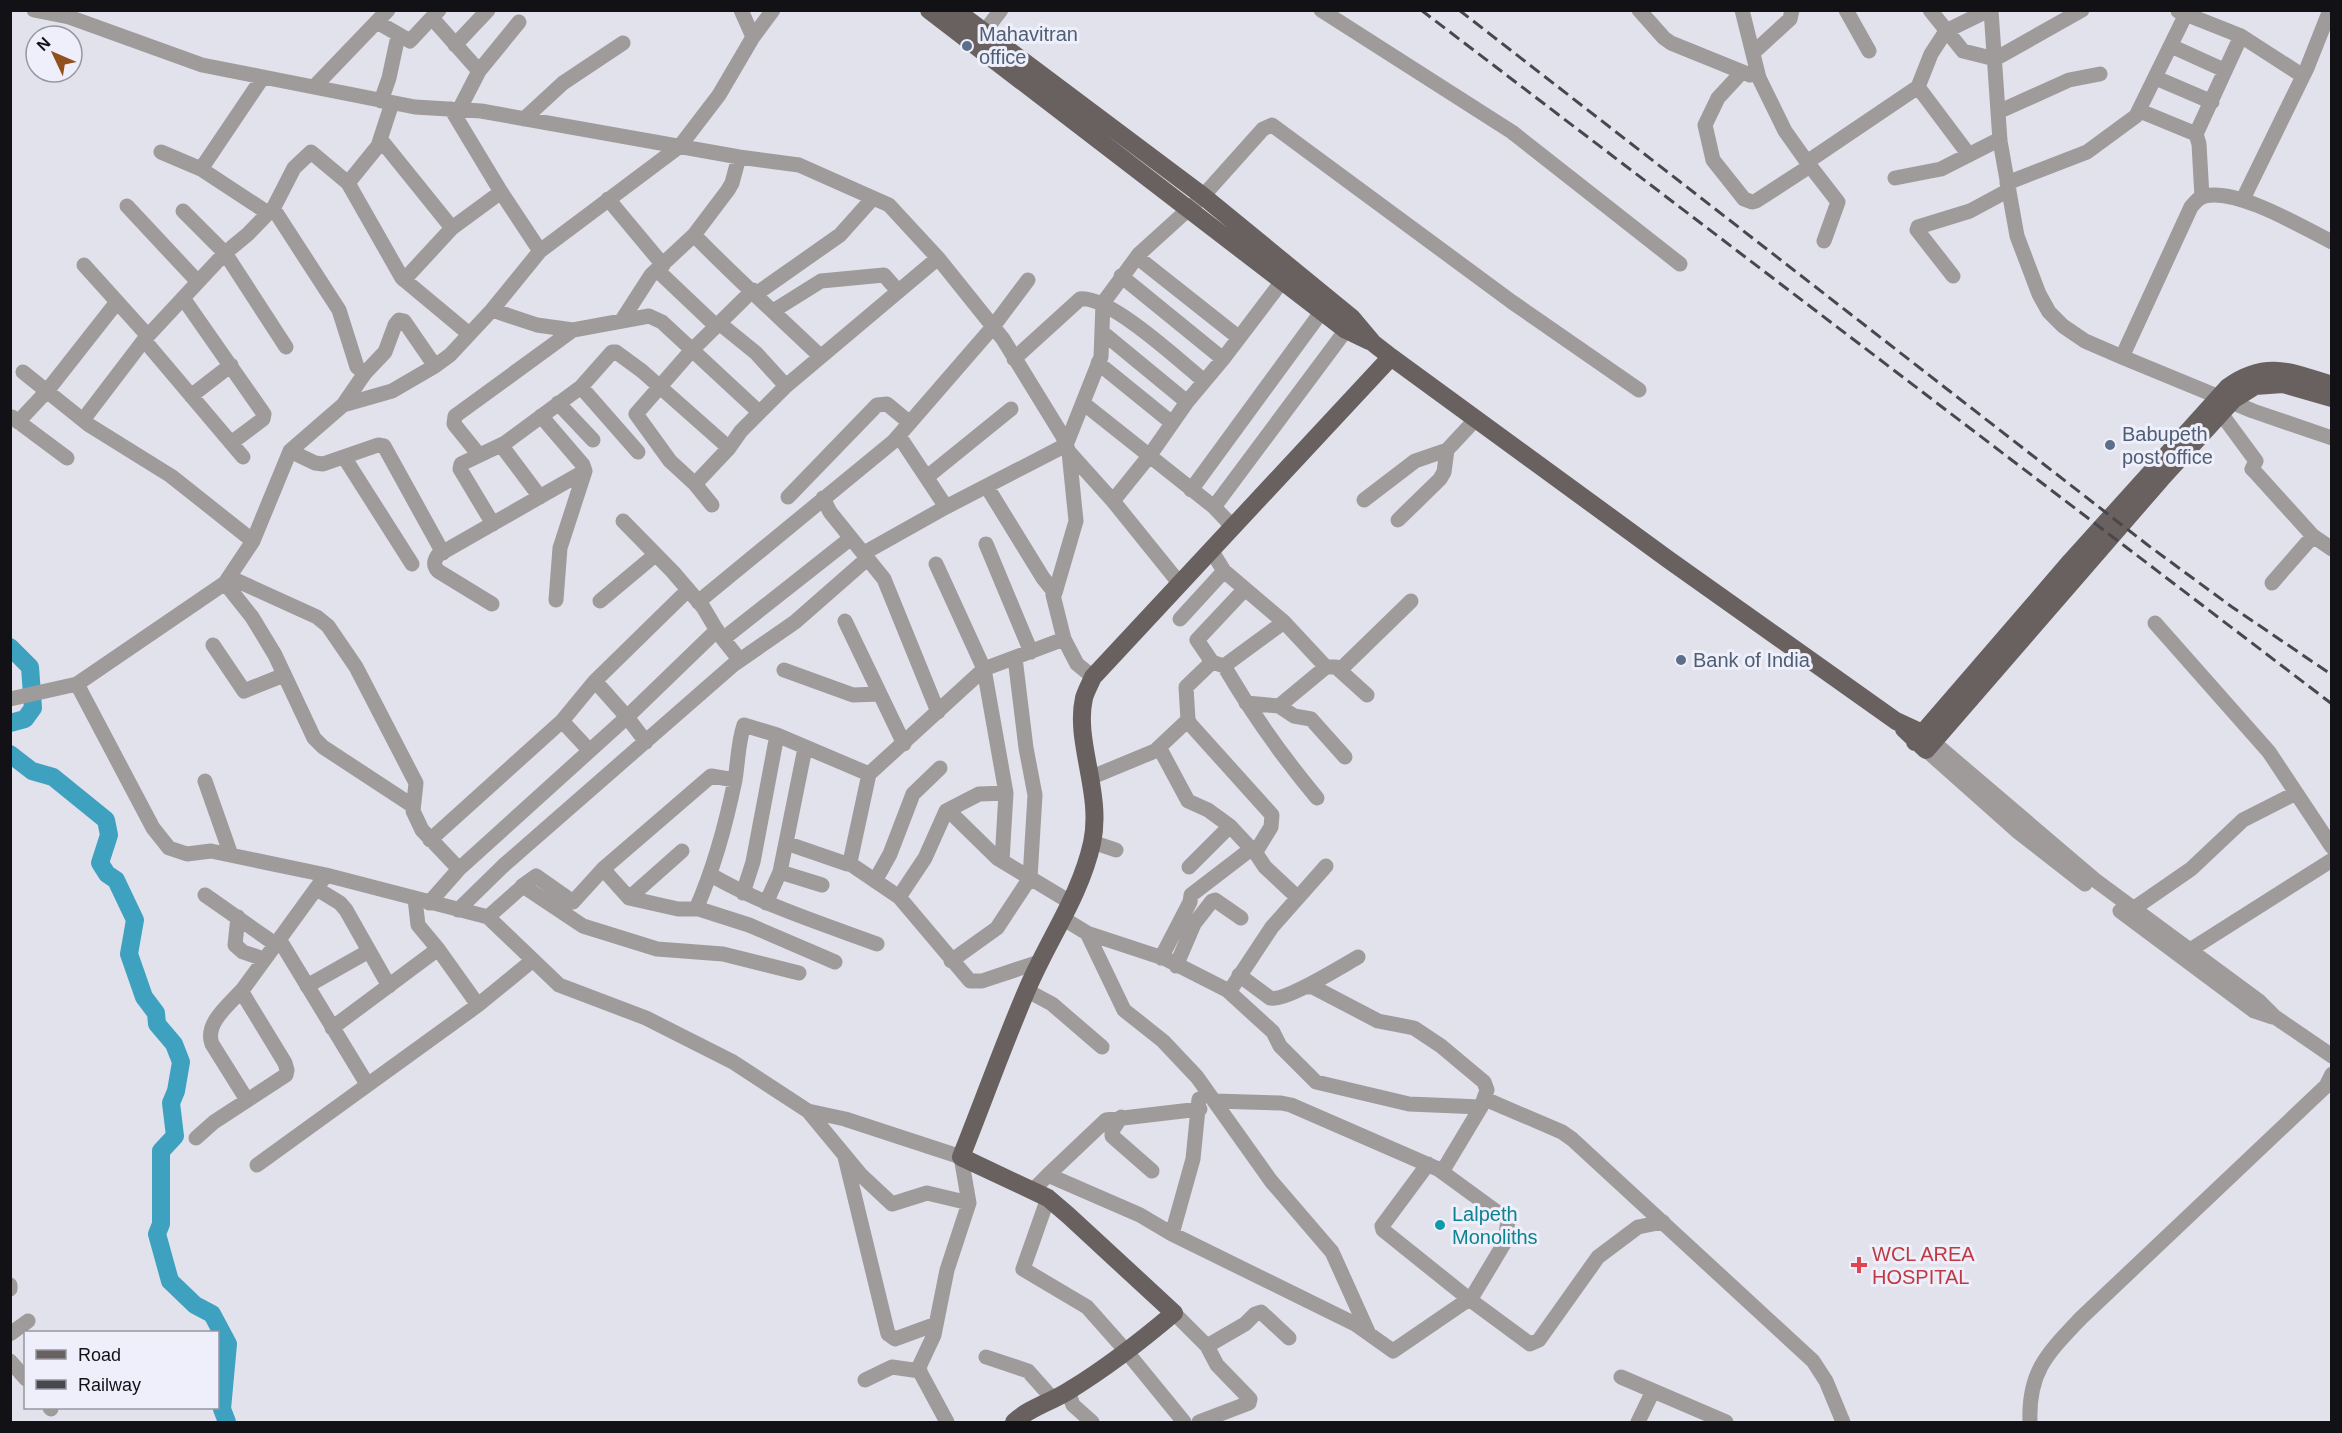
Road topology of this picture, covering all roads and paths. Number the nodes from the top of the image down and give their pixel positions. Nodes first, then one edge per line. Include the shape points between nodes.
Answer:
1 (34, 10) edge
2 (388, 10) edge
3 (488, 10) edge
4 (741, 10) edge
5 (773, 10) edge
6 (929, 10) edge
7 (955, 10) edge
8 (1001, 10) edge
9 (1321, 10) edge
10 (1639, 10) edge
11 (1742, 10) edge
12 (1792, 10) edge
13 (1846, 10) edge
14 (1930, 10) edge
15 (1990, 10) edge
16 (2082, 10) edge
17 (2330, 10) edge
18 (2181, 12) edge
19 (60, 13) edge
20 (436, 14) edge
21 (377, 22) junction
22 (519, 22) dead end
23 (1946, 31) junction
24 (398, 36) junction
25 (2241, 36) junction
26 (753, 38) junction
27 (979, 39) junction
28 (623, 43) dead end
29 (455, 45) junction
30 (2171, 46) junction
31 (1869, 51) dead end
32 (1753, 53) junction
33 (1995, 59) junction
34 (2224, 70) junction
35 (479, 71) junction
36 (1742, 72) junction
37 (2100, 74) dead end
38 (2303, 76) junction
39 (262, 77) junction
40 (1759, 78) junction
41 (2156, 78) junction
42 (314, 87) junction
43 (1918, 87) junction
44 (386, 102) junction
45 (2212, 102) junction
46 (455, 109) junction
47 (2140, 111) junction
48 (1998, 112) junction
49 (524, 119) junction
50 (2196, 134) junction
51 (2000, 139) junction
52 (381, 140) junction
53 (680, 146) junction
54 (161, 152) dead end
55 (1969, 155) junction
56 (739, 157) junction
57 (1808, 164) junction
58 (201, 169) junction
59 (1896, 178) dead end
60 (348, 183) junction
61 (2008, 186) junction
62 (501, 192) junction
63 (1203, 196) junction
64 (2202, 197) junction
65 (873, 198) junction
66 (608, 199) junction
67 (2243, 199) junction
68 (127, 206) dead end
69 (1190, 209) junction
70 (271, 210) junction
71 (183, 211) dead end
72 (452, 228) junction
73 (694, 235) junction
74 (1824, 241) dead end
75 (2331, 242) edge
76 (540, 251) junction
77 (225, 253) junction
78 (1137, 257) junction
79 (938, 258) junction
80 (1680, 264) dead end
81 (84, 265) dead end
82 (660, 267) junction
83 (1122, 276) junction
84 (1953, 276) dead end
85 (404, 280) junction
86 (1028, 280) dead end
87 (1283, 280) junction
88 (198, 282) junction
89 (898, 291) junction
90 (754, 292) junction
91 (183, 298) junction
92 (117, 302) junction
93 (1103, 303) junction
94 (492, 310) junction
95 (773, 311) junction
96 (1322, 311) junction
97 (622, 320) junction
98 (718, 324) junction
99 (992, 328) junction
100 (573, 330) junction
101 (1346, 330) junction
102 (1102, 332) junction
103 (468, 333) junction
104 (1238, 337) junction
105 (146, 338) junction
106 (1373, 343) junction
107 (286, 348) dead end
108 (690, 351) junction
109 (820, 356) junction
110 (1391, 357) junction
111 (2122, 357) junction
112 (1014, 359) junction
113 (1223, 359) junction
114 (1098, 363) junction
115 (231, 365) junction
116 (435, 366) junction
117 (23, 372) dead end
118 (365, 373) junction
119 (1203, 381) junction
120 (2331, 385) edge
121 (660, 386) junction
122 (786, 386) junction
123 (582, 387) junction
124 (1639, 390) dead end
125 (2204, 390) junction
126 (47, 391) junction
127 (191, 396) junction
128 (2331, 398) edge
129 (1187, 402) junction
130 (558, 403) junction
131 (1083, 403) junction
132 (343, 405) junction
133 (1011, 409) dead end
134 (759, 412) junction
135 (541, 416) junction
136 (14, 419) edge
137 (83, 420) junction
138 (1475, 420) junction
139 (910, 423) junction
140 (1172, 423) junction
141 (899, 436) junction
142 (2331, 438) edge
143 (593, 440) dead end
144 (231, 443) junction
145 (501, 445) junction
146 (729, 448) junction
147 (1068, 448) junction
148 (1447, 450) junction
149 (290, 451) junction
150 (638, 452) dead end
151 (479, 455) junction
152 (1150, 455) junction
153 (243, 457) dead end
154 (344, 457) junction
155 (67, 458) dead end
156 (585, 471) junction
157 (927, 477) junction
158 (695, 484) junction
159 (987, 486) junction
160 (1191, 490) junction
161 (540, 497) junction
162 (788, 497) dead end
163 (823, 498) junction
164 (1364, 500) dead end
165 (1113, 501) junction
166 (712, 505) dead end
167 (946, 507) junction
168 (1214, 507) junction
169 (1398, 520) dead end
170 (623, 521) dead end
171 (493, 524) junction
172 (1233, 527) junction
173 (2313, 536) junction
174 (851, 538) junction
175 (253, 541) junction
176 (986, 544) dead end
177 (2331, 549) edge
178 (1211, 550) junction
179 (443, 553) junction
180 (655, 555) junction
181 (866, 556) junction
182 (412, 564) dead end
183 (936, 564) dead end
184 (2076, 566) junction
185 (1224, 571) junction
186 (227, 580) junction
187 (2272, 583) dead end
188 (1180, 584) junction
189 (1244, 590) junction
190 (1055, 593) junction
191 (693, 596) junction
192 (556, 600) dead end
193 (600, 600) dead end
194 (1411, 601) dead end
195 (492, 604) dead end
196 (1180, 619) dead end
197 (845, 621) dead end
198 (1284, 622) junction
199 (2155, 622) dead end
200 (720, 635) junction
201 (1064, 639) junction
202 (213, 645) dead end
203 (1031, 652) junction
204 (1015, 658) junction
205 (740, 659) junction
206 (1218, 664) junction
207 (984, 669) junction
208 (1333, 669) junction
209 (784, 670) dead end
210 (284, 675) junction
211 (1093, 677) junction
212 (595, 681) junction
213 (77, 684) junction
214 (880, 694) junction
215 (1367, 694) dead end
216 (10, 699) edge
217 (1246, 703) junction
218 (1279, 706) junction
219 (938, 712) junction
220 (627, 717) junction
221 (1188, 720) junction
222 (562, 722) junction
223 (777, 735) junction
224 (646, 741) junction
225 (1924, 741) junction
226 (904, 744) junction
227 (1158, 747) junction
228 (805, 748) junction
229 (589, 750) junction
230 (1345, 757) dead end
231 (940, 768) dead end
232 (869, 774) junction
233 (1092, 777) junction
234 (735, 780) junction
235 (205, 781) dead end
236 (1006, 793) junction
237 (2296, 793) junction
238 (1317, 798) dead end
239 (413, 807) junction
240 (948, 810) junction
241 (1230, 826) junction
242 (430, 840) junction
243 (1092, 842) junction
244 (786, 843) junction
245 (2331, 846) edge
246 (1116, 850) dead end
247 (682, 851) dead end
248 (231, 855) junction
249 (1257, 856) junction
250 (2331, 860) edge
251 (1002, 861) junction
252 (849, 863) junction
253 (1326, 866) dead end
254 (1189, 867) dead end
255 (459, 869) junction
256 (603, 869) junction
257 (780, 873) junction
258 (711, 874) junction
259 (326, 875) junction
260 (1030, 878) junction
261 (875, 881) junction
262 (822, 885) dead end
263 (522, 886) junction
264 (317, 889) junction
265 (744, 893) junction
266 (205, 895) dead end
267 (899, 897) junction
268 (1297, 897) junction
269 (629, 898) junction
270 (422, 901) junction
271 (766, 903) junction
272 (696, 909) junction
273 (2133, 909) junction
274 (459, 910) junction
275 (1067, 911) junction
276 (238, 917) junction
277 (488, 917) junction
278 (1241, 918) dead end
279 (1087, 933) junction
280 (277, 941) junction
281 (877, 944) dead end
282 (438, 950) junction
283 (2190, 950) junction
284 (369, 951) junction
285 (1358, 957) dead end
286 (1161, 958) junction
287 (264, 959) junction
288 (533, 960) junction
289 (951, 961) junction
290 (1042, 961) junction
291 (835, 962) dead end
292 (1176, 966) junction
293 (799, 973) dead end
294 (1239, 975) junction
295 (307, 986) junction
296 (389, 986) junction
297 (1305, 987) junction
298 (243, 989) junction
299 (1026, 990) junction
300 (1226, 990) junction
301 (477, 1005) junction
302 (2275, 1017) junction
303 (332, 1028) junction
304 (1102, 1047) dead end
305 (2331, 1056) edge
306 (2331, 1074) edge
307 (1197, 1077) junction
308 (367, 1084) junction
309 (247, 1100) junction
310 (1215, 1101) junction
311 (1483, 1103) junction
312 (1200, 1108) junction
313 (808, 1111) junction
314 (1121, 1117) junction
315 (196, 1137) dead end
316 (845, 1157) junction
317 (962, 1157) junction
318 (1428, 1164) junction
319 (257, 1165) dead end
320 (1152, 1171) dead end
321 (1442, 1172) junction
322 (1048, 1175) junction
323 (1040, 1195) junction
324 (969, 1203) junction
325 (1663, 1222) junction
326 (1172, 1234) junction
327 (1469, 1299) junction
328 (1173, 1313) junction
329 (28, 1321) dead end
330 (936, 1324) junction
331 (10, 1334) edge
332 (1369, 1334) junction
333 (1289, 1338) dead end
334 (1207, 1346) junction
335 (1126, 1351) junction
336 (986, 1357) dead end
337 (10, 1361) edge
338 (920, 1371) junction
339 (24, 1377) edge
340 (1621, 1377) dead end
341 (865, 1380) dead end
342 (1653, 1391) junction
343 (1060, 1395) junction
344 (947, 1422) edge
345 (1014, 1422) edge
346 (1092, 1422) edge
347 (1184, 1422) edge
348 (1199, 1422) edge
349 (1638, 1422) edge
350 (1726, 1422) edge
351 (1843, 1422) edge
352 (2030, 1422) edge

1 - 19 street
2 - 21 street
3 - 29 street
4 - 26 street
5 - 26 street
6 - 27 main road
7 - 27 main road
8 - 27 street
9 - 80 street via 1512,132
10 - 36 street via 1671,43
11 - 32 street
12 - 32 street via 1790,19
13 - 31 street
14 - 23 street
15 - 23 street
15 - 33 street
16 - 33 street
17 - 38 street
18 - 25 street
18 - 30 street
19 - 39 street via 202,65
20 - 24 street via 410,41
20 - 29 street
21 - 24 street
21 - 42 street
22 - 35 street
23 - 33 street via 1965,52
23 - 43 street via 1931,54
24 - 44 street
25 - 34 street
25 - 38 street
26 - 53 street
27 - 63 main road
27 - 69 main road
28 - 49 street via 563,83
29 - 35 street
30 - 34 street
30 - 41 street
32 - 40 street
33 - 48 street
34 - 45 street
35 - 46 street
36 - 40 street
36 - 57 street via 1720,95 1706,122 1713,160 1744,199 1752,202
37 - 48 street via 2069,80
38 - 67 street
39 - 42 street
39 - 58 street
40 - 57 street via 1785,131
41 - 45 street
41 - 47 street
42 - 44 street
43 - 55 street
43 - 57 street
44 - 46 street
44 - 52 street
45 - 50 street
46 - 49 street
46 - 62 street
47 - 50 street
47 - 61 street via 2087,152
48 - 51 street
49 - 53 street
50 - 64 street
51 - 55 street
51 - 61 street
52 - 60 street
52 - 72 street
53 - 56 street
53 - 66 street
54 - 58 street
55 - 59 street via 1937,171
56 - 65 street via 799,165
56 - 73 street via 732,183
57 - 74 street via 1838,202
58 - 70 street
60 - 70 street via 310,152 294,168
60 - 85 street
61 - 84 street via 1970,211 1918,226 1917,230
61 - 111 street via 2017,236 2049,312 2085,341
62 - 72 street
62 - 76 street
63 - 69 street
63 - 106 main road via 1352,318
63 - 124 street via 1263,129 1275,126 1512,302
64 - 67 street
64 - 111 street via 2191,207
65 - 79 street via 889,205
65 - 90 street via 840,235
66 - 76 street
66 - 82 street
67 - 75 street
68 - 88 street
69 - 78 street
69 - 87 main road
70 - 77 street
70 - 118 street via 338,306 357,367
71 - 77 street
72 - 85 street
73 - 82 street
73 - 90 street
76 - 94 street
77 - 88 street
77 - 107 street
78 - 83 street
78 - 104 street
79 - 89 street
79 - 99 street
81 - 92 street
82 - 97 street
82 - 98 street
83 - 93 street
83 - 113 street
85 - 103 street
86 - 99 street
87 - 96 main road
87 - 104 street
88 - 91 street
89 - 95 street via 884,275 824,281
89 - 109 street
90 - 95 street
90 - 98 street
91 - 105 street
91 - 115 street
92 - 105 street
92 - 126 street
93 - 102 street
93 - 112 street via 1080,299
93 - 119 street
94 - 100 street
94 - 103 street
95 - 109 street
96 - 101 main road
96 - 160 street
97 - 100 street
97 - 108 street via 650,316 662,322
98 - 108 street
98 - 122 street via 756,352
99 - 112 street
99 - 139 street
100 - 151 street via 455,416 454,424
101 - 106 main road
101 - 168 street
102 - 114 street
102 - 129 street
103 - 116 street
104 - 113 street
105 - 127 street
105 - 137 street
106 - 110 main road
108 - 121 street
108 - 134 street
109 - 122 street
110 - 138 main road
110 - 172 main road
111 - 125 street
112 - 147 street
113 - 119 street
114 - 131 street
114 - 140 street
115 - 127 street
115 - 144 street via 264,414
116 - 118 street via 402,320 394,325 384,354
116 - 132 street via 392,391
117 - 126 street
118 - 132 street
119 - 129 street
120 - 184 main road via 2285,370 2252,373 2239,379 2228,387
121 - 123 street via 613,351
121 - 146 street
121 - 158 street via 636,415 670,461
122 - 134 street
123 - 130 street
123 - 150 street
125 - 142 street
125 - 173 street via 2256,461 2253,469
126 - 136 street
126 - 137 street
127 - 144 street
128 - 184 main road via 2283,384 2255,386 2244,392
129 - 140 street
130 - 135 street
130 - 143 street
131 - 147 street
131 - 152 street
132 - 149 street
133 - 157 street
134 - 146 street
135 - 145 street
135 - 156 street
136 - 155 street
137 - 175 street via 171,476
138 - 148 street
138 - 225 main road
139 - 141 street
139 - 162 street via 887,404 877,405
140 - 152 street
141 - 157 street
141 - 163 street
144 - 153 street
145 - 151 street
145 - 161 street
146 - 158 street
147 - 159 street
147 - 165 street
147 - 190 street via 1076,520
148 - 164 street via 1415,460
148 - 169 street via 1443,476
149 - 154 street via 319,464
149 - 175 street
151 - 171 street via 463,462 460,469
152 - 160 street
152 - 165 street
154 - 179 street via 378,445 386,448
154 - 182 street
156 - 161 street
156 - 192 street via 560,548
157 - 167 street
158 - 166 street
159 - 167 street
159 - 190 street
160 - 168 street
161 - 171 street
163 - 174 street
163 - 191 street
165 - 188 street
167 - 181 street
168 - 172 street
170 - 180 street
171 - 179 street
172 - 178 main road
173 - 177 street
173 - 187 street
174 - 181 street
174 - 200 street
175 - 186 street
176 - 203 street
178 - 185 street
178 - 188 main road
179 - 195 street via 435,560 438,571
180 - 191 street
180 - 193 street
181 - 205 street via 795,622
181 - 219 street via 884,579
183 - 207 street
184 - 225 main road
185 - 189 street
185 - 196 street
186 - 210 street
186 - 213 street
186 - 239 street via 316,617 328,626 356,667 416,783
188 - 211 main road
189 - 198 street
189 - 206 street via 1197,640
190 - 201 street
191 - 200 street
191 - 212 street
194 - 208 street
197 - 214 street
198 - 206 street
198 - 208 street
199 - 237 street via 2269,752
200 - 205 street
200 - 220 street
201 - 203 street
201 - 211 street via 1077,664
202 - 210 street via 244,691
203 - 204 street
204 - 207 street
204 - 260 street via 1035,795
205 - 224 street
206 - 217 street
206 - 221 street via 1186,687
207 - 219 street
207 - 236 street
208 - 215 street
208 - 218 street
209 - 214 street via 852,695
210 - 239 street via 319,743
211 - 233 main road via 1084,700 1083,732
212 - 220 street
212 - 222 street
213 - 216 street
213 - 248 street via 153,828 169,848 187,854 211,850
214 - 226 street
217 - 218 street
217 - 238 street via 1284,759
218 - 230 street via 1297,717 1311,719
219 - 226 street
220 - 224 street
220 - 229 street
221 - 227 street
221 - 249 street via 1272,814 1271,827
222 - 229 street
222 - 242 street
223 - 228 street
223 - 234 street via 744,725
223 - 265 street
224 - 274 street via 503,866
225 - 273 street
225 - 302 street via 2017,831 2254,1011
226 - 232 street
227 - 233 street
227 - 241 street via 1188,801
228 - 232 street
228 - 244 street
229 - 255 street
231 - 261 street via 913,794
232 - 252 street
233 - 243 main road via 1096,817
234 - 256 street via 711,776
234 - 258 street
235 - 248 street
236 - 240 street via 979,794
236 - 251 street
237 - 245 street
237 - 273 street via 2242,820 2191,868
239 - 242 street
240 - 251 street
240 - 267 street via 922,864
241 - 249 street
241 - 254 street
242 - 255 street
243 - 246 street
243 - 275 main road
244 - 252 street
244 - 257 street
247 - 269 street
248 - 259 street
249 - 268 street
249 - 286 street via 1191,894
250 - 283 street
251 - 260 street
252 - 261 street
253 - 268 street
255 - 270 street
256 - 263 street via 573,902 536,876
256 - 269 street
257 - 262 street
257 - 271 street
258 - 265 street
258 - 272 street
259 - 264 street
259 - 270 street
260 - 275 street
260 - 289 street via 997,928
261 - 267 street
263 - 277 street
263 - 293 street via 583,926 657,949 725,954
264 - 280 street
264 - 284 street via 343,906
265 - 271 street
266 - 276 street
267 - 289 street
268 - 294 street
269 - 272 street
270 - 274 street
270 - 282 street via 416,922
271 - 281 street
272 - 291 street via 749,925
273 - 283 street
274 - 277 street
275 - 279 street
275 - 290 main road
276 - 280 street
276 - 287 street via 235,945
277 - 288 street
278 - 292 street via 1212,901 1194,924
279 - 286 street
279 - 307 street via 1124,1010 1167,1045
280 - 287 street
280 - 295 street
282 - 296 street
282 - 301 street
283 - 302 street
284 - 295 street
284 - 296 street
285 - 297 street
286 - 292 street
287 - 298 street
288 - 301 street
288 - 313 street via 559,985 646,1018 733,1062
289 - 290 street via 965,978 976,982
290 - 299 main road
292 - 300 street
294 - 297 street via 1273,999
294 - 300 street
295 - 303 street
296 - 303 street
297 - 311 street via 1313,987 1375,1020 1414,1028 1484,1082 1487,1090
298 - 309 street via 209,1034
298 - 309 street via 287,1070 281,1079
299 - 304 street via 1052,1004
299 - 317 main road
300 - 311 street via 1273,1032 1280,1046 1316,1082 1409,1104
301 - 308 street
302 - 305 street
303 - 308 street
306 - 352 street via 2326,1086 2047,1354 2029,1400
307 - 310 street
307 - 312 street
308 - 319 street
309 - 315 street
310 - 318 street via 1286,1103
310 - 332 street via 1270,1181 1332,1252
311 - 321 street
311 - 325 street via 1566,1135
312 - 314 street
312 - 326 street via 1193,1159
313 - 316 street
313 - 317 street
314 - 320 street via 1112,1136
314 - 322 street via 1106,1120
316 - 324 street via 892,1204 927,1193
316 - 330 street via 888,1334 895,1339
317 - 323 main road
317 - 324 street
318 - 321 street
318 - 327 street via 1382,1228
321 - 327 street via 1508,1220 1505,1242
322 - 323 street
322 - 326 street via 1140,1215
323 - 328 main road via 1069,1216
323 - 335 street via 1023,1269 1087,1307
324 - 330 street via 947,1270
325 - 327 street via 1638,1227 1598,1257 1534,1343 1525,1342
325 - 351 street via 1813,1361
326 - 332 street
327 - 332 street via 1394,1351
328 - 334 street
328 - 335 main road
329 - 331 street
330 - 338 street
333 - 334 street via 1261,1312
334 - 348 street via 1217,1365 1250,1399 1249,1403
335 - 343 main road
335 - 347 street
336 - 343 street via 1028,1371
337 - 339 street
338 - 341 street via 892,1367
338 - 344 street
340 - 342 street
342 - 349 street
342 - 350 street
343 - 345 main road
343 - 346 street

